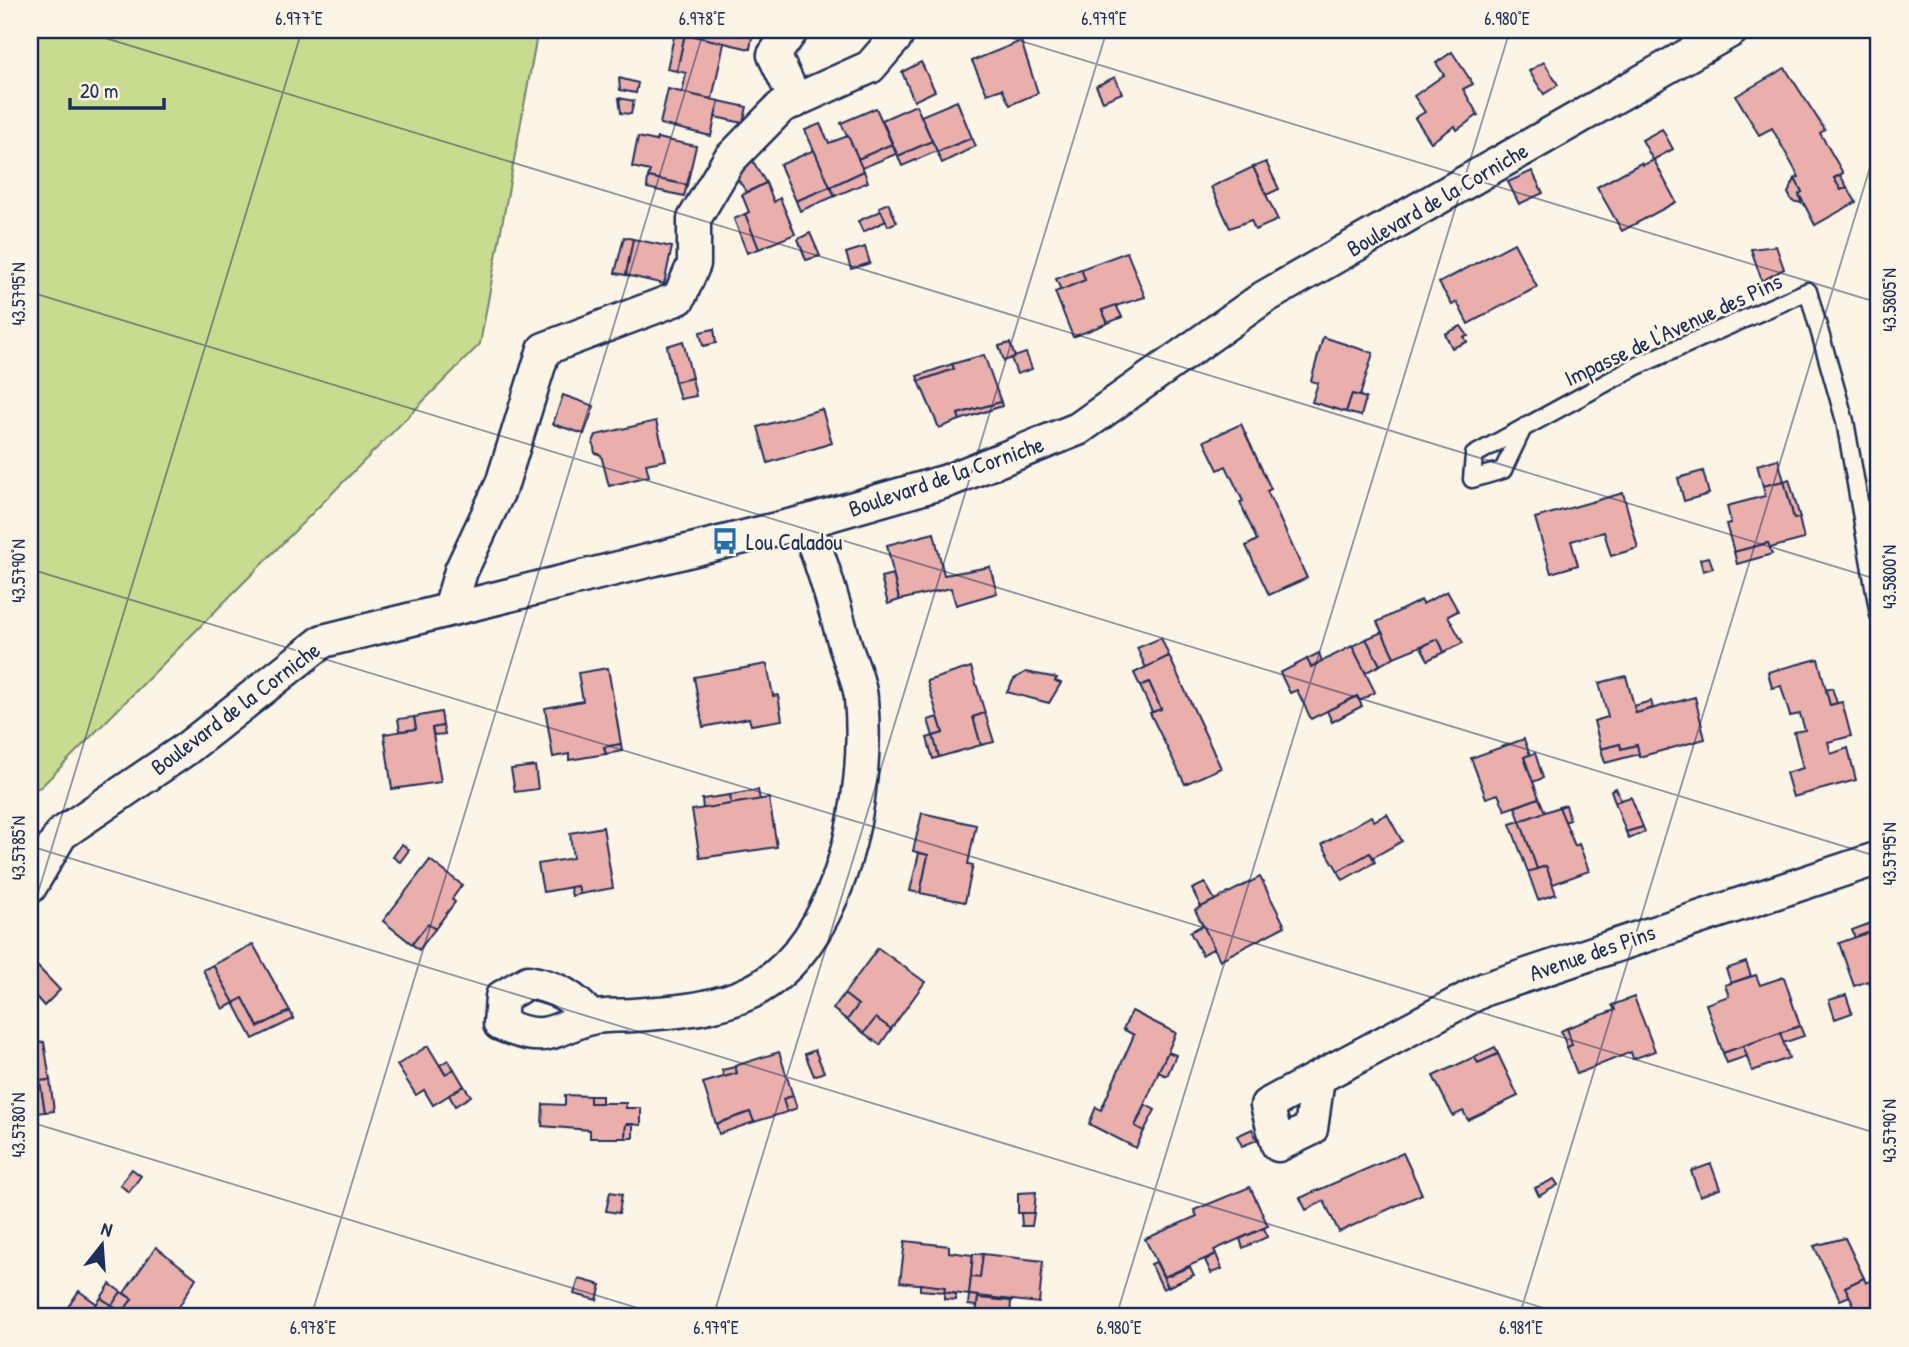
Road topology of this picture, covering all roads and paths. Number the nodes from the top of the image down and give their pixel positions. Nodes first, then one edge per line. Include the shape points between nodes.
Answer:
1 (792, 30) edge
2 (896, 30) edge
3 (1732, 30) edge
4 (796, 101) junction
5 (1523, 428) dead end
6 (805, 522) junction
7 (450, 608) junction
8 (1879, 615) edge
9 (1879, 859) edge
10 (30, 887) edge
11 (592, 1018) dead end
12 (1318, 1078) dead end

1 - 4 street via 774,55
2 - 4 street via 896,37 870,67
3 - 6 street, Boulevard de la Corniche via 1263,298 1078,429 947,481
4 - 7 street via 781,107 729,160 694,219 694,264 680,298 544,349 502,484 461,571
5 - 8 lane, Impasse de l'Avenue des Pins via 1635,367 1808,291 1845,421
6 - 7 street, Boulevard de la Corniche
6 - 11 street via 861,698 860,806 822,920 782,970 752,991 696,1011
7 - 10 street, Boulevard de la Corniche via 323,640 186,749 61,834
9 - 12 street, Avenue des Pins via 1485,989

